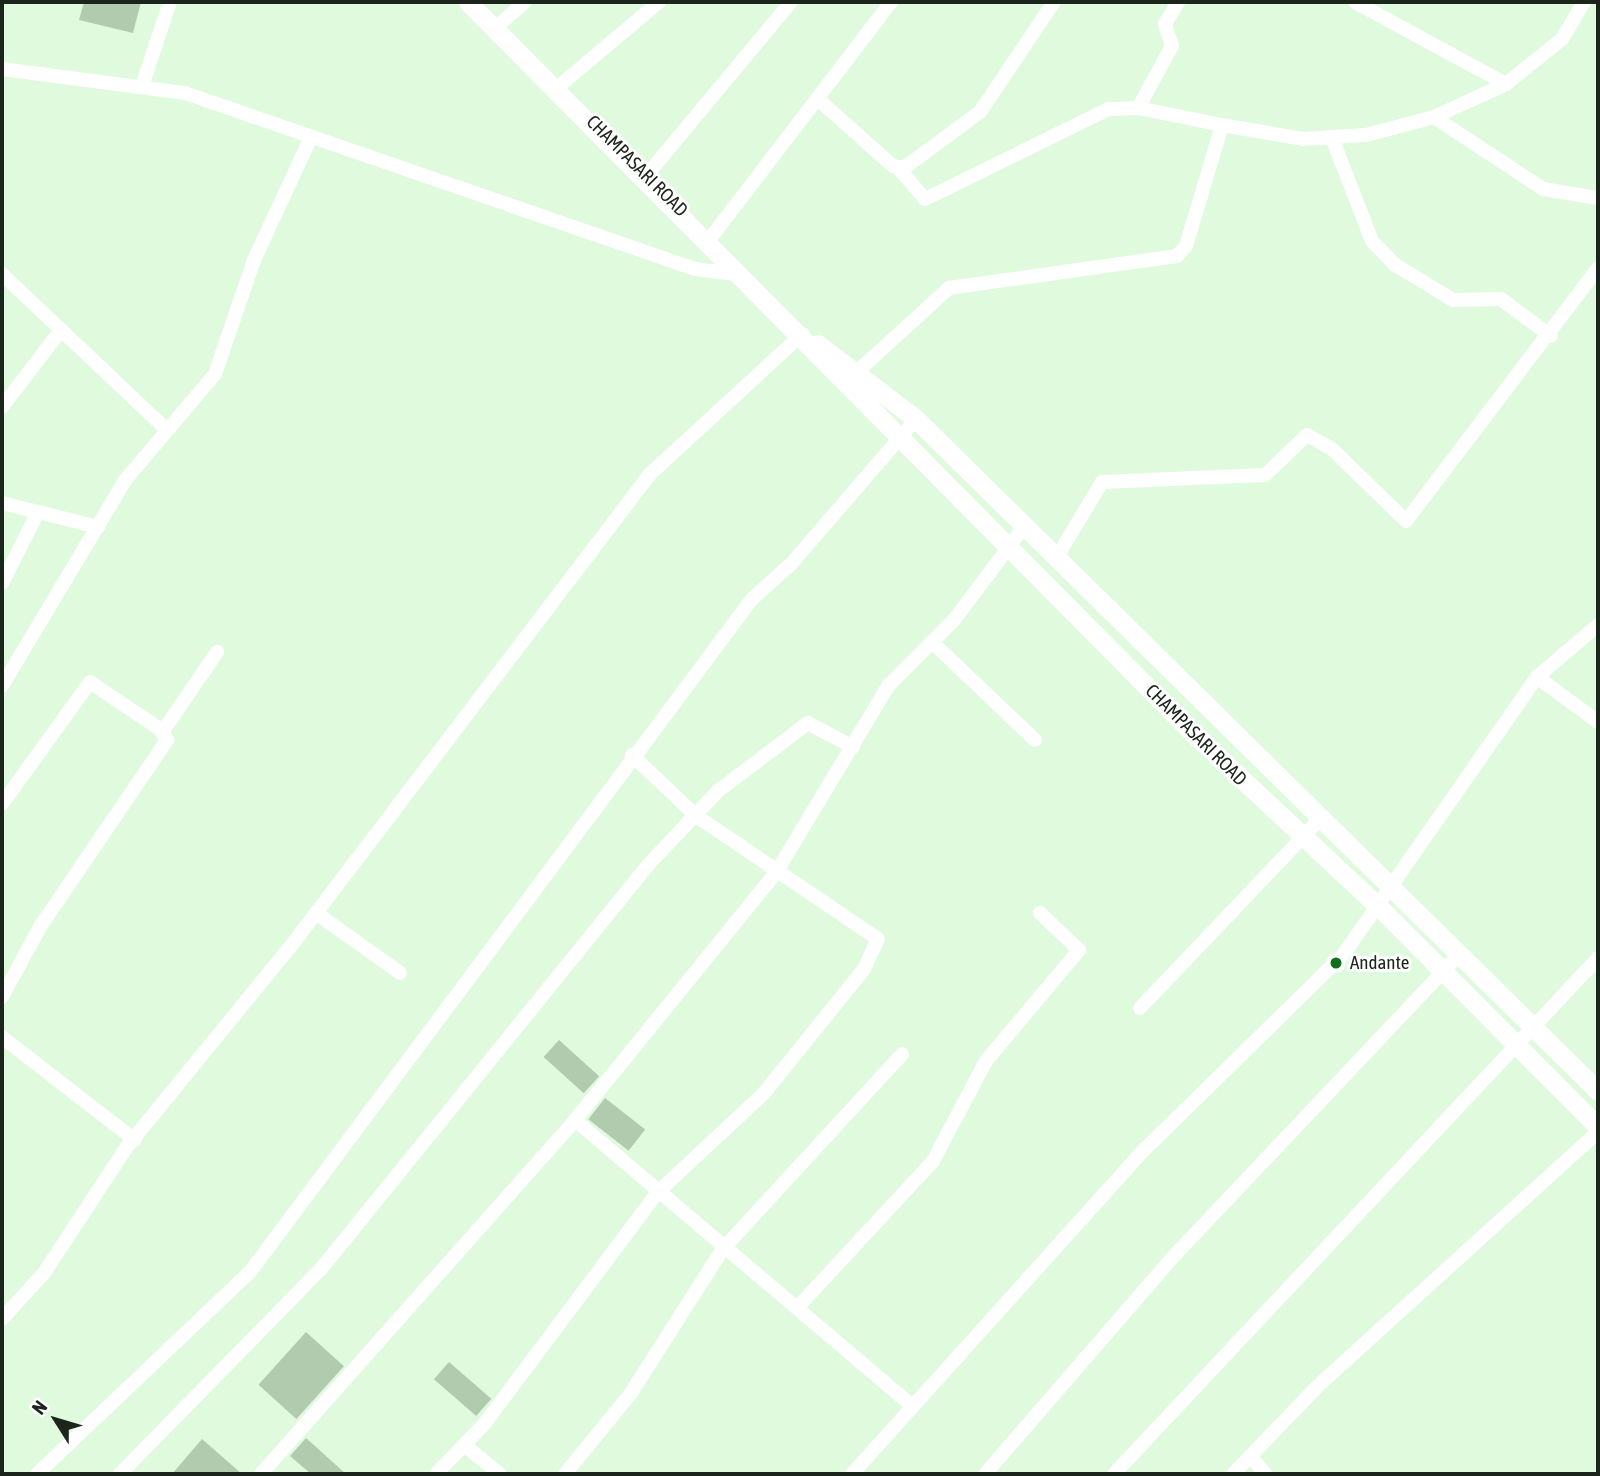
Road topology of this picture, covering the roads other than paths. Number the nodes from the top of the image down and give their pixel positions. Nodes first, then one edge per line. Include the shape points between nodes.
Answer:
1 (170, 2) edge
2 (468, 2) edge
3 (526, 2) edge
4 (659, 2) edge
5 (791, 2) edge
6 (891, 2) edge
7 (1054, 2) edge
8 (1178, 2) edge
9 (1355, 2) edge
10 (1584, 2) edge
11 (495, 28) junction
12 (2, 69) edge
13 (143, 83) junction
14 (1506, 84) junction
15 (558, 87) junction
16 (820, 101) junction
17 (1138, 108) junction
18 (1434, 117) junction
19 (1222, 125) junction
20 (311, 137) junction
21 (1332, 138) junction
22 (898, 167) junction
23 (646, 176) junction
24 (1598, 198) edge
25 (709, 240) junction
26 (1598, 268) edge
27 (2, 274) edge
28 (746, 276) junction
29 (61, 330) junction
30 (802, 334) junction
31 (1551, 336) junction
32 (858, 371) junction
33 (2, 407) edge
34 (916, 419) junction
35 (164, 427) junction
36 (898, 439) junction
37 (2, 503) edge
38 (38, 512) junction
39 (98, 527) junction
40 (1023, 528) junction
41 (1009, 546) junction
42 (1055, 560) junction
43 (2, 583) edge
44 (1598, 625) edge
45 (932, 642) junction
46 (217, 652) dead end
47 (1537, 677) junction
48 (2, 686) edge
49 (1598, 722) edge
50 (159, 728) junction
51 (1035, 740) dead end
52 (853, 747) junction
53 (632, 755) junction
54 (2, 804) edge
55 (695, 816) junction
56 (1319, 820) junction
57 (1300, 838) junction
58 (777, 871) junction
59 (1396, 887) junction
60 (1380, 908) junction
61 (316, 913) junction
62 (1041, 913) dead end
63 (1460, 954) junction
64 (1598, 958) edge
65 (1443, 971) junction
66 (400, 973) dead end
67 (2, 997) edge
68 (1140, 1009) dead end
69 (1533, 1028) junction
70 (2, 1037) edge
71 (1517, 1045) junction
72 (902, 1054) dead end
73 (1598, 1091) edge
74 (575, 1120) junction
75 (1598, 1130) edge
76 (135, 1140) junction
77 (658, 1192) junction
78 (722, 1250) junction
79 (797, 1308) junction
80 (2, 1320) edge
81 (910, 1404) junction
82 (464, 1445) junction
83 (1251, 1456) junction
84 (37, 1474) edge
85 (120, 1474) edge
86 (261, 1474) edge
87 (436, 1474) edge
88 (500, 1474) edge
89 (565, 1474) edge
90 (852, 1474) edge
91 (985, 1474) edge
92 (1114, 1474) edge
93 (1233, 1474) edge
94 (1265, 1474) edge

1 - 13 street
2 - 11 main road, CHAMPASARI ROAD
3 - 11 street
4 - 15 street
5 - 23 street
6 - 16 street
7 - 22 street via 980,111 908,166
8 - 17 street via 1165,24 1172,46
9 - 14 street
10 - 14 street via 1562,39
11 - 15 main road, CHAMPASARI ROAD
12 - 13 street
13 - 20 street
14 - 18 street
15 - 23 main road, CHAMPASARI ROAD
16 - 22 street
16 - 25 street
17 - 19 street
17 - 22 street via 1109,109 928,198
18 - 21 street
18 - 24 street via 1543,189
19 - 21 street via 1303,139
19 - 32 street via 1186,246 1177,256 949,288
20 - 28 street via 695,269
20 - 35 street via 254,260 215,374
21 - 31 street via 1372,241 1394,264 1453,300 1501,299
23 - 25 main road, CHAMPASARI ROAD
25 - 28 main road, CHAMPASARI ROAD
26 - 31 street
27 - 29 street
28 - 30 main road, CHAMPASARI ROAD
29 - 33 street
29 - 35 street
30 - 32 main road, CHAMPASARI ROAD
30 - 36 main road, CHAMPASARI ROAD
30 - 61 street via 650,474
31 - 42 street via 1406,521 1332,449 1307,435 1265,475 1102,482
32 - 34 main road, CHAMPASARI ROAD
34 - 36 street
34 - 40 main road, CHAMPASARI ROAD
35 - 39 street
36 - 41 main road, CHAMPASARI ROAD
36 - 53 street via 752,599
37 - 38 street
38 - 39 street
38 - 43 street
39 - 48 street
40 - 41 street
40 - 42 main road, CHAMPASARI ROAD
41 - 45 street
41 - 57 main road, CHAMPASARI ROAD
42 - 56 main road, CHAMPASARI ROAD
44 - 47 street
45 - 51 street
45 - 52 street via 888,686
46 - 50 street
47 - 49 street
47 - 59 street via 1454,787
50 - 54 street via 90,682
50 - 67 street via 167,740 40,927
52 - 55 street via 808,723
52 - 58 street
53 - 55 street
53 - 84 street via 250,1272
55 - 58 street
55 - 85 street via 473,1077 321,1269
56 - 57 street
56 - 59 main road, CHAMPASARI ROAD
57 - 60 main road, CHAMPASARI ROAD
57 - 68 street
58 - 74 street
58 - 77 street via 878,939 864,969 764,1093
59 - 60 street
59 - 63 main road, CHAMPASARI ROAD
60 - 65 main road, CHAMPASARI ROAD
60 - 81 street via 1343,955 1145,1149
61 - 66 street
61 - 76 street
62 - 79 street via 1079,950 986,1061 933,1161
63 - 65 street
63 - 69 main road, CHAMPASARI ROAD
64 - 69 street
65 - 71 main road, CHAMPASARI ROAD
65 - 91 street via 1174,1256
69 - 71 street
69 - 73 main road, CHAMPASARI ROAD
70 - 76 street
71 - 75 main road, CHAMPASARI ROAD
71 - 92 street
72 - 78 street
74 - 77 street
74 - 86 street
75 - 83 street via 1321,1383
76 - 80 street via 44,1273
77 - 78 street
77 - 82 street
78 - 79 street
78 - 89 street via 631,1393
79 - 81 street
81 - 90 street
82 - 87 street
82 - 88 street
83 - 93 street
83 - 94 street

